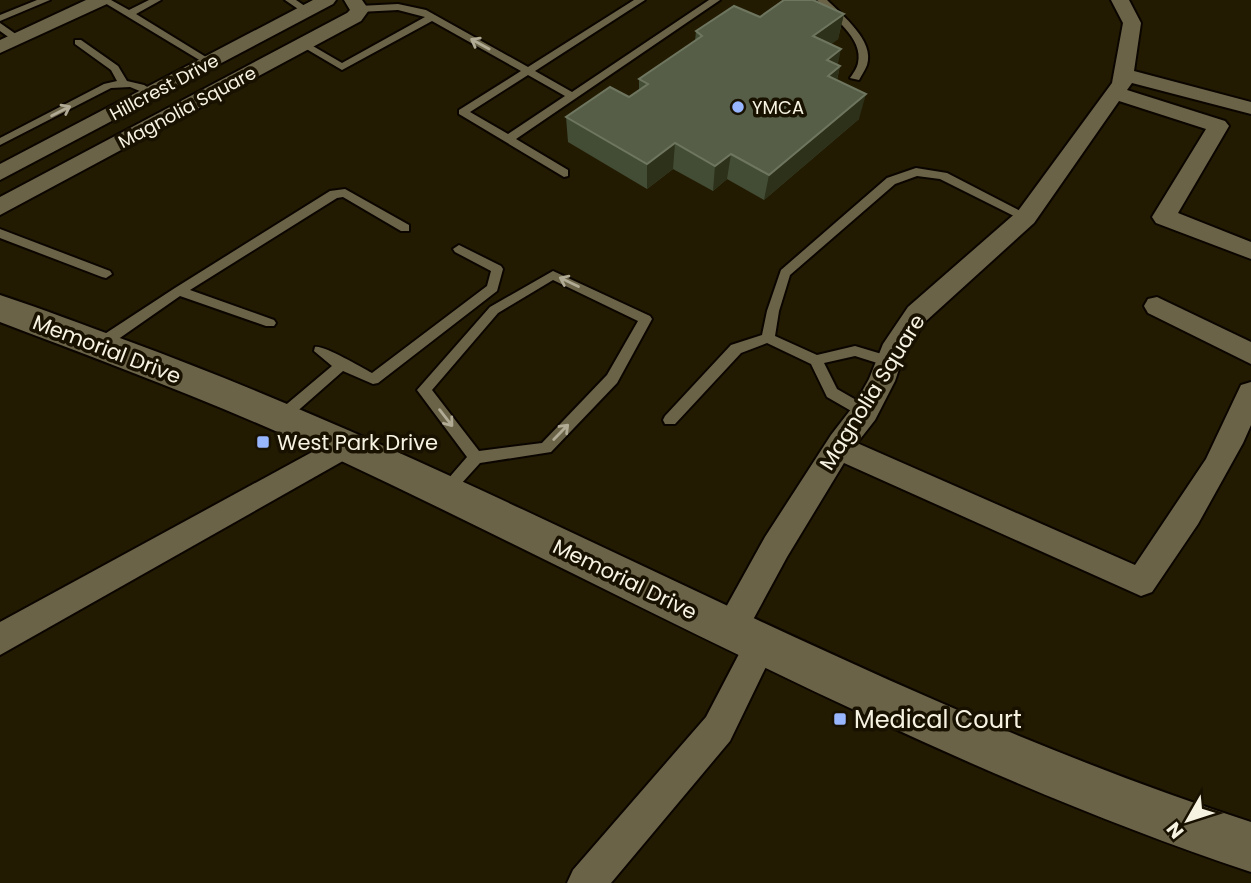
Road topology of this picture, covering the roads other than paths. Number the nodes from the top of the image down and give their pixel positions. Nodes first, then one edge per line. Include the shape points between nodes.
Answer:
1 (45, 0) edge
2 (103, 0) edge
3 (156, 0) edge
4 (327, 0) edge
5 (640, 0) edge
6 (715, 0) edge
7 (822, 0) edge
8 (1120, 0) edge
9 (356, 4) edge
10 (298, 5) edge
11 (129, 14) junction
12 (0, 18) edge
13 (432, 18) junction
14 (0, 26) edge
15 (78, 42) dead end
16 (8, 43) edge
17 (303, 44) junction
18 (209, 62) junction
19 (529, 71) junction
20 (855, 78) dead end
21 (122, 82) junction
22 (1119, 83) junction
23 (152, 93) junction
24 (572, 96) junction
25 (1251, 108) edge
26 (508, 139) junction
27 (0, 142) edge
28 (0, 173) edge
29 (564, 173) dead end
30 (0, 207) edge
31 (1027, 217) junction
32 (405, 228) dead end
33 (0, 233) edge
34 (459, 249) dead end
35 (1251, 251) edge
36 (106, 274) dead end
37 (178, 291) junction
38 (1157, 306) dead end
39 (0, 308) edge
40 (270, 323) dead end
41 (768, 338) junction
42 (99, 345) junction
43 (320, 351) dead end
44 (1251, 354) edge
45 (816, 360) junction
46 (890, 362) junction
47 (342, 365) junction
48 (1251, 393) edge
49 (865, 412) junction
50 (280, 418) junction
51 (670, 421) dead end
52 (347, 445) junction
53 (838, 448) junction
54 (476, 457) junction
55 (445, 492) junction
56 (746, 636) junction
57 (0, 639) edge
58 (1251, 847) edge
59 (586, 883) edge

1 - 12 lane
2 - 11 lane
2 - 16 street
3 - 11 lane
4 - 10 street, Hillcrest Drive
5 - 19 lane
6 - 24 lane
7 - 20 lane via 861,49 863,62
8 - 22 street, Magnolia Square via 1132,23
9 - 13 lane via 398,7
9 - 17 street, Magnolia Square via 354,17
10 - 18 street, Hillcrest Drive
11 - 18 lane
13 - 17 lane via 342,67
19 -> 13 lane
14 - 16 lane
15 - 21 lane via 115,68
17 - 30 street, Magnolia Square
18 - 23 street, Hillcrest Drive
19 - 24 lane
19 - 26 lane via 463,112
21 - 23 lane
27 -> 21 lane
22 - 25 street
22 - 31 street, Magnolia Square
22 - 35 street via 1218,126 1164,217
23 - 28 street, Hillcrest Drive
24 - 26 lane
26 - 29 lane
31 - 41 lane via 943,176 916,172 891,181 785,273
31 - 46 street, Magnolia Square via 917,314 892,351
32 - 37 lane via 345,193 334,194
33 - 36 lane
34 - 47 lane via 497,269 493,288 373,379
37 - 40 lane
37 - 42 lane
38 - 44 street
39 - 42 main road, Memorial Drive
41 - 45 lane
41 - 51 lane via 736,349
42 - 50 main road, Memorial Drive
43 - 47 lane
45 - 46 lane via 855,351
45 - 49 lane via 832,393
46 - 49 street, Magnolia Square
47 - 50 lane
48 - 53 street via 1235,435 1141,582
49 - 53 street, Magnolia Square
50 - 52 main road, Memorial Drive
52 - 55 main road, Memorial Drive
52 - 57 street
53 - 56 street, Magnolia Square via 776,547
54 -> 54 lane via 546,448 612,379 646,319 554,275 494,310 424,390
54 - 55 lane
55 - 56 main road, Memorial Drive
56 - 58 main road, Memorial Drive via 1051,775
56 - 59 street via 718,729

